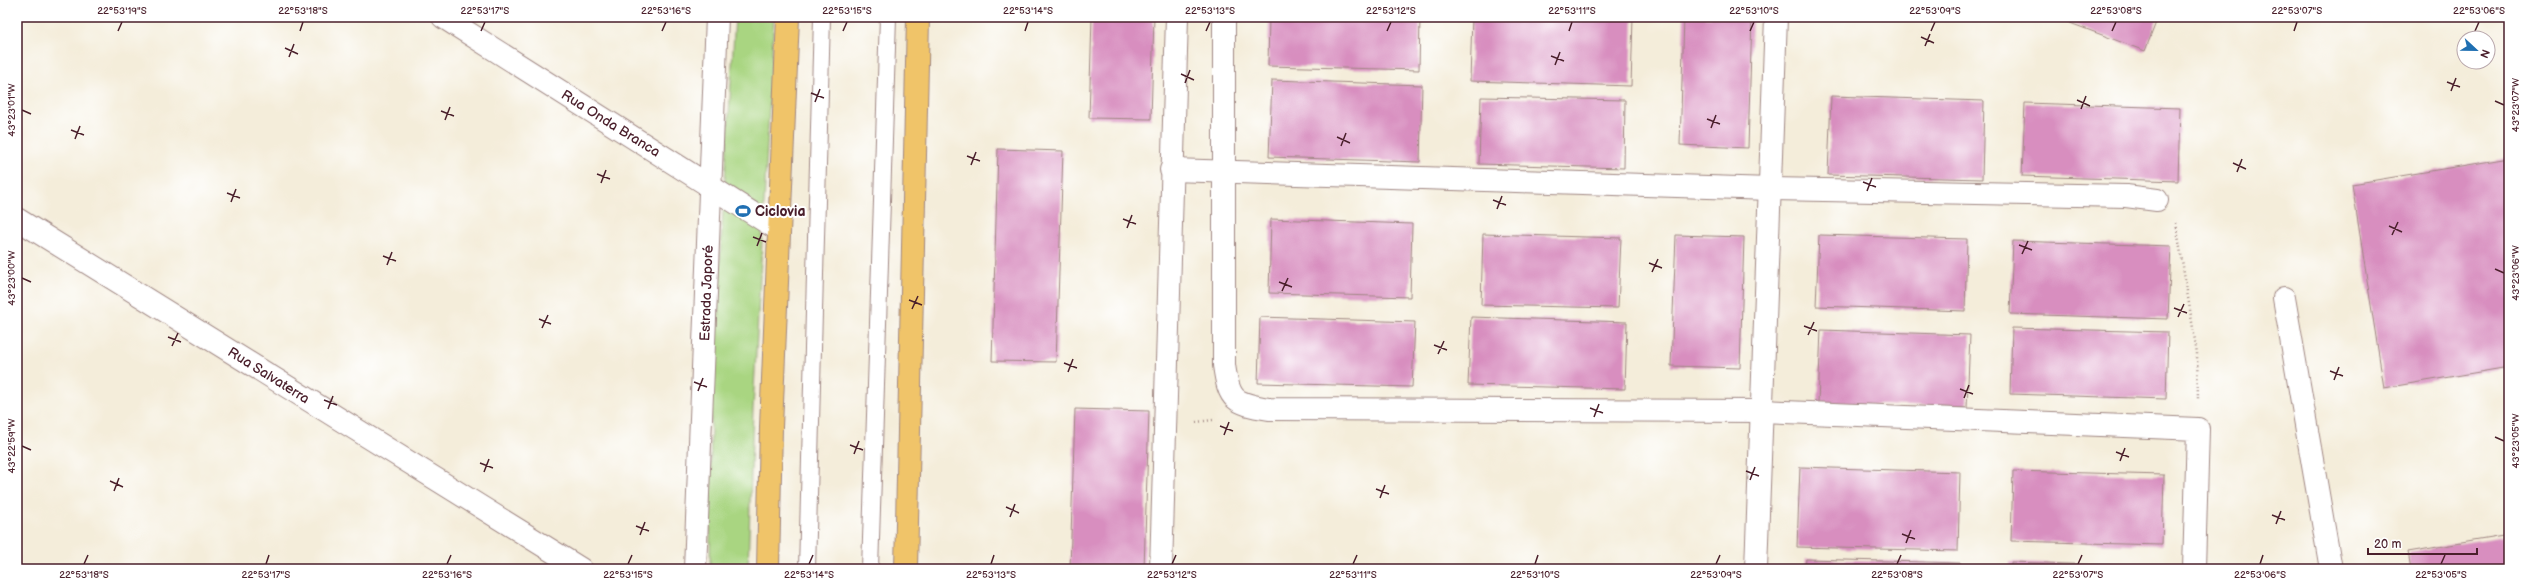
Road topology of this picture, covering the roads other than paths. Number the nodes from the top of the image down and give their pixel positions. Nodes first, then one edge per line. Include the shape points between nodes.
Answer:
1 (443, 17) edge
2 (717, 17) edge
3 (788, 17) edge
4 (822, 17) edge
5 (888, 17) edge
6 (918, 17) edge
7 (1176, 17) edge
8 (1224, 17) edge
9 (1776, 17) edge
10 (1171, 170) junction
11 (1225, 172) junction
12 (711, 186) junction
13 (1771, 190) junction
14 (2158, 200) road end
15 (17, 219) edge
16 (779, 230) junction
17 (2284, 298) dead end
18 (1763, 411) junction
19 (581, 569) edge
20 (695, 569) edge
21 (768, 569) edge
22 (807, 569) edge
23 (870, 569) edge
24 (906, 569) edge
25 (1161, 569) edge
26 (1756, 569) edge
27 (2194, 569) edge
28 (2331, 569) edge

1 - 12 street, Rua Onda Branca
2 - 12 street, Estrada Japoré
3 - 16 main road
4 - 22 lane
5 - 23 lane
6 - 24 main road
7 - 10 street
8 - 11 street
9 - 13 street
10 - 11 street
10 - 25 street
11 - 13 street
11 - 18 street via 1224,365 1227,388 1234,398 1245,405 1268,409
12 - 16 street, Rua Onda Branca
12 - 20 street, Estrada Japoré
13 - 14 street via 2126,196
13 - 18 street
15 - 19 street, Rua Salvaterra
16 - 21 main road
17 - 28 street
18 - 26 street
18 - 27 street via 2198,429

